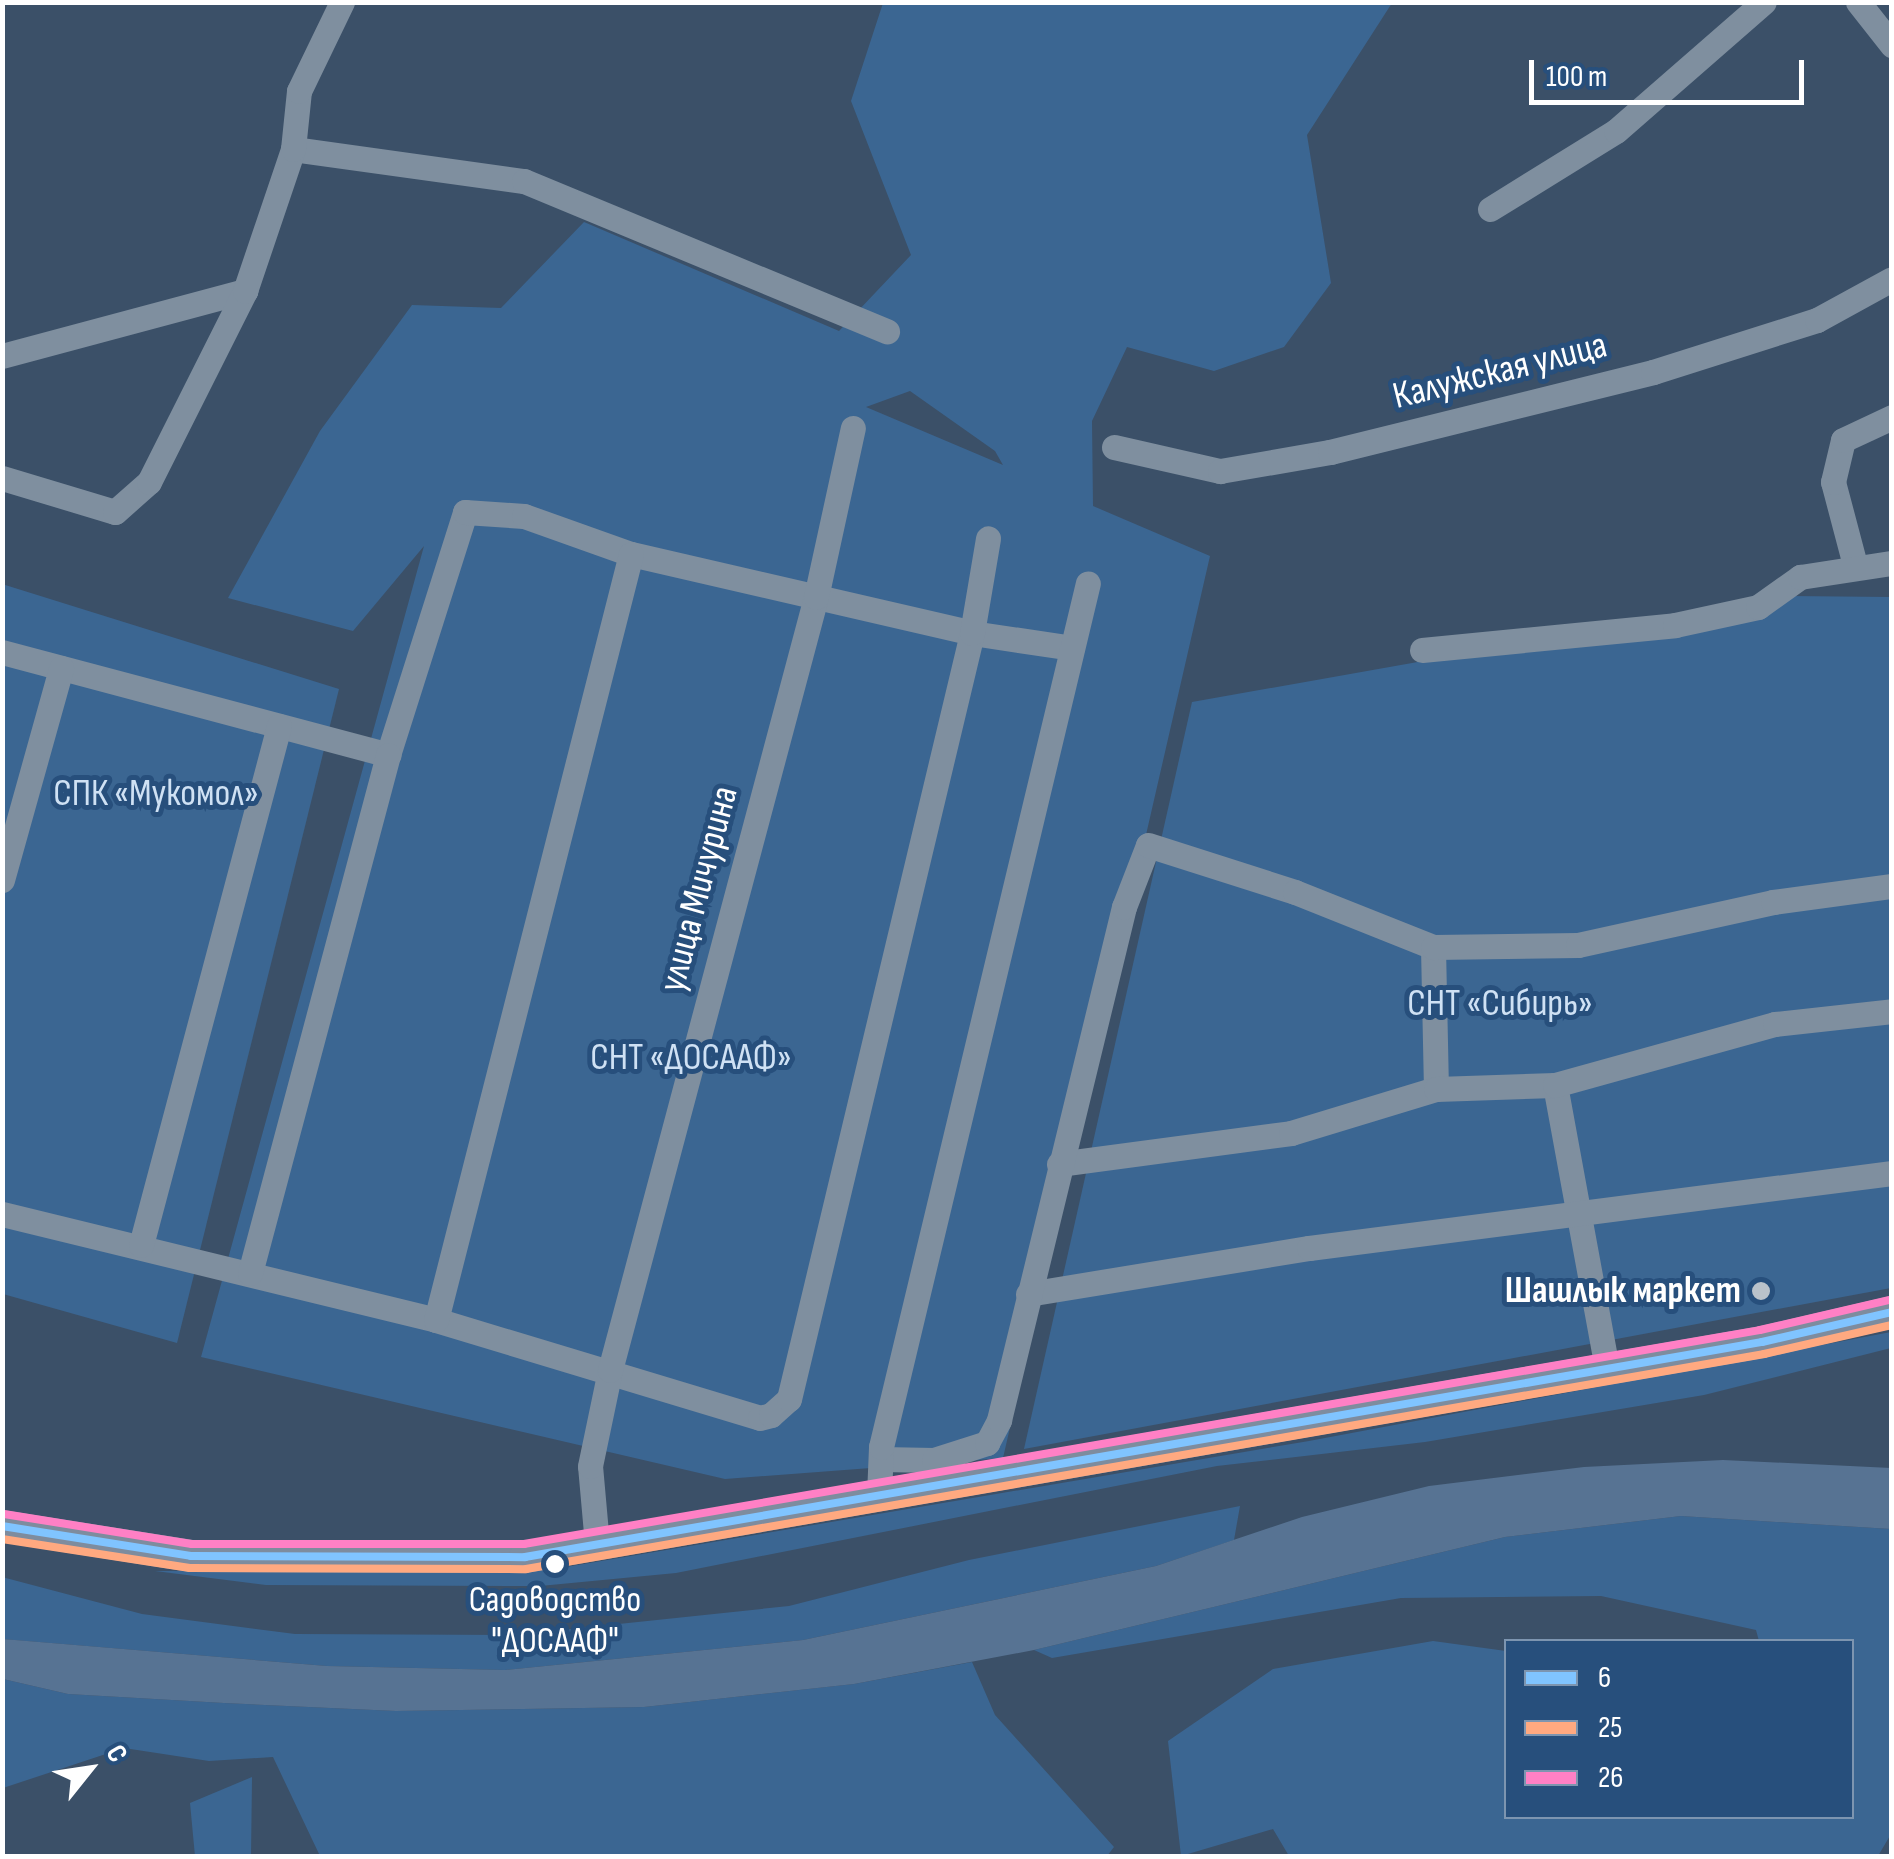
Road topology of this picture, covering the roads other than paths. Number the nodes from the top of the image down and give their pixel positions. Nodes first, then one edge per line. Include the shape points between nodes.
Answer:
1 (342, 2) edge
2 (1764, 2) edge
3 (1858, 2) edge
4 (1892, 45) edge
5 (293, 149) junction
6 (1490, 209) dead end
7 (1892, 279) edge
8 (245, 291) junction
9 (886, 331) dead end
10 (2, 356) edge
11 (1892, 417) edge
12 (853, 428) dead end
13 (1114, 448) dead end
14 (2, 478) edge
15 (988, 538) dead end
16 (631, 554) junction
17 (1892, 563) edge
18 (1854, 565) junction
19 (1088, 582) dead end
20 (816, 597) junction
21 (972, 632) junction
22 (1072, 648) junction
23 (1422, 650) dead end
24 (2, 652) edge
25 (61, 668) junction
26 (279, 726) junction
27 (388, 755) junction
28 (2, 880) edge
29 (1892, 886) edge
30 (1433, 947) junction
31 (1892, 1011) edge
32 (1555, 1085) junction
33 (1436, 1089) junction
34 (1058, 1164) junction
35 (1892, 1173) edge
36 (1578, 1212) junction
37 (2, 1214) edge
38 (141, 1245) junction
39 (250, 1272) junction
40 (1028, 1294) junction
41 (1892, 1312) edge
42 (436, 1320) junction
43 (1606, 1369) junction
44 (610, 1370) junction
45 (881, 1459) junction
46 (879, 1495) junction
47 (2, 1526) edge
48 (597, 1544) junction

1 - 5 street via 312,54
2 - 6 street via 1616,132
3 - 4 street
5 - 8 street
5 - 9 street via 524,181
7 - 13 street, Калужская улица via 1817,320 1653,372 1330,452 1220,471
8 - 10 street
8 - 14 street via 173,445 130,504 97,510
11 - 18 street via 1843,440 1833,482
12 - 20 street, улица Мичурина
15 - 21 street
16 - 20 street
16 - 27 street via 524,516 465,512
16 - 42 street
17 - 18 street
18 - 23 street via 1800,576 1758,607 1675,625
19 - 22 street
20 - 21 street
20 - 44 street, улица Мичурина
21 - 22 street
21 - 44 street via 789,1398 760,1418
22 - 45 street
24 - 25 street
25 - 26 street
25 - 28 street
26 - 27 street
26 - 38 street
27 - 39 street
29 - 30 street via 1773,902 1578,945
30 - 33 street
30 - 34 street via 1295,892 1148,845 1124,907
31 - 32 street via 1775,1024
32 - 33 street
32 - 36 street
33 - 34 street via 1291,1133
34 - 40 street
35 - 36 street
36 - 40 street
36 - 43 street
37 - 38 street
38 - 39 street
39 - 42 street
40 - 45 street via 987,1443 934,1460
41 - 43 main road
42 - 44 street
43 - 46 main road
44 - 48 street, улица Мичурина via 590,1466
45 - 46 street
46 - 48 main road
47 - 48 main road via 191,1556 525,1557

